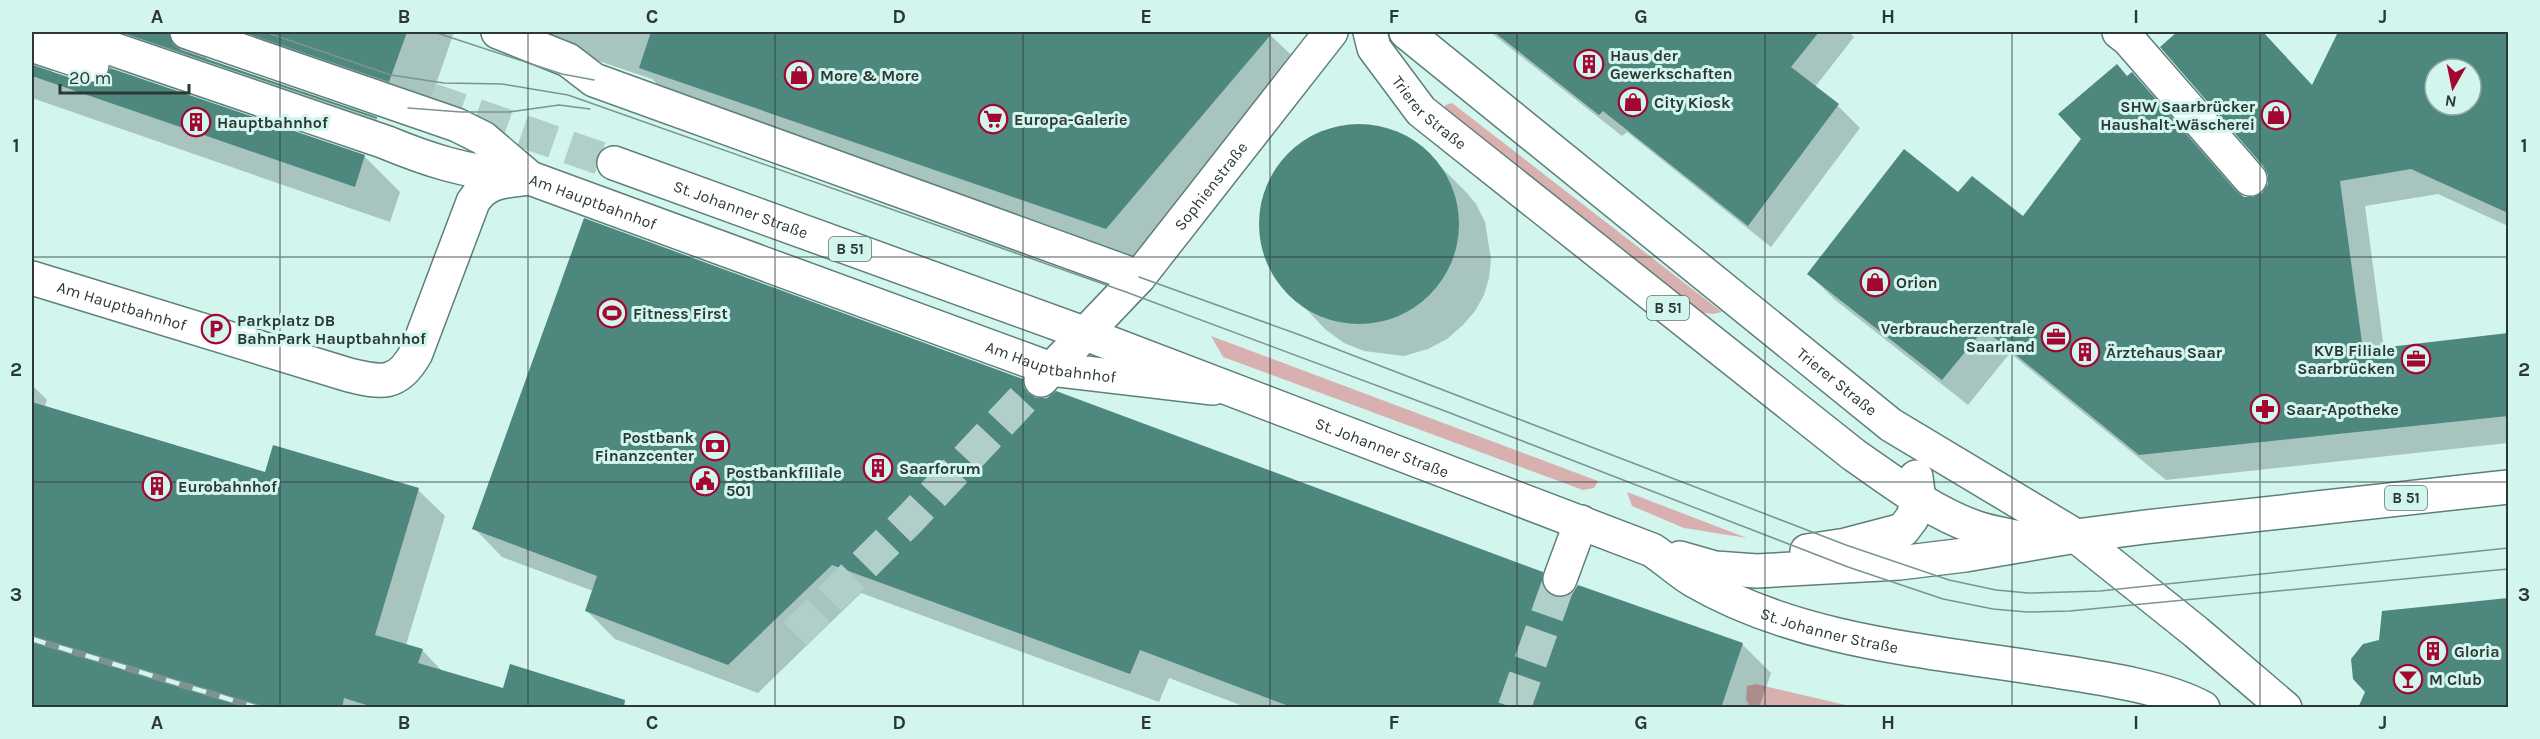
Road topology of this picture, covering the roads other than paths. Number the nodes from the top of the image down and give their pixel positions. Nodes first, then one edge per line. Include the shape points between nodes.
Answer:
1 (63, 32) edge
2 (187, 32) edge
3 (498, 32) edge
4 (1331, 32) edge
5 (1370, 32) edge
6 (1407, 32) edge
7 (2129, 34) edge
8 (32, 45) edge
9 (423, 158) junction
10 (614, 164) tunnel mouth
11 (530, 178) junction
12 (2250, 179) dead end
13 (1139, 277) junction
14 (32, 278) edge
15 (1086, 334) junction
16 (1044, 377) junction
17 (1233, 390) junction
18 (1891, 425) junction
19 (1983, 482) junction
20 (2508, 487) edge
21 (1918, 500) junction
22 (1581, 522) junction
23 (2145, 527) junction
24 (2076, 536) junction
25 (2037, 542) junction
26 (1652, 550) junction
27 (1560, 579) tunnel mouth
28 (2203, 708) edge
29 (2285, 708) edge

1 - 9 main road
2 - 11 main road via 457,125 483,138
3 - 13 main road via 568,60 594,80
4 - 13 main road, Sophienstraße
5 - 21 main road, Trierer Straße / B 51 via 1374,48 1421,111 1854,455
6 - 18 main road, Trierer Straße / B 51
7 - 12 main road
8 - 9 main road via 376,163
9 - 11 main road via 471,171
10 - 15 main road, St. Johanner Straße / B 51
11 - 14 main road, Am Hauptbahnhof via 498,182 480,190 416,353 407,369 389,381 349,375
11 - 16 main road, Am Hauptbahnhof
13 - 15 main road, Sophienstraße
15 - 16 main road, Sophienstraße
15 - 17 main road, St. Johanner Straße / B 51
16 - 17 main road, Am Hauptbahnhof
17 - 22 main road, St. Johanner Straße / B 51
18 - 19 main road, Trierer Straße / B 51
18 - 21 main road via 1915,466
19 - 23 main road, B 51 via 2056,509
19 - 24 main road, Trierer Straße
20 - 23 main road, B 51
21 - 25 main road, Trierer Straße / B 51 via 1976,528
21 - 26 main road via 1912,519 1903,530 1846,545 1793,551
22 - 26 main road, St. Johanner Straße / B 51
22 - 27 main road
23 - 24 main road, B 51
24 - 25 main road, B 51
24 - 29 main road, Trierer Straße
25 - 26 main road, B 51 via 1899,563 1790,571 1715,568
26 - 28 main road, St. Johanner Straße via 1692,579 1735,601 1823,631 2086,676 2155,691

